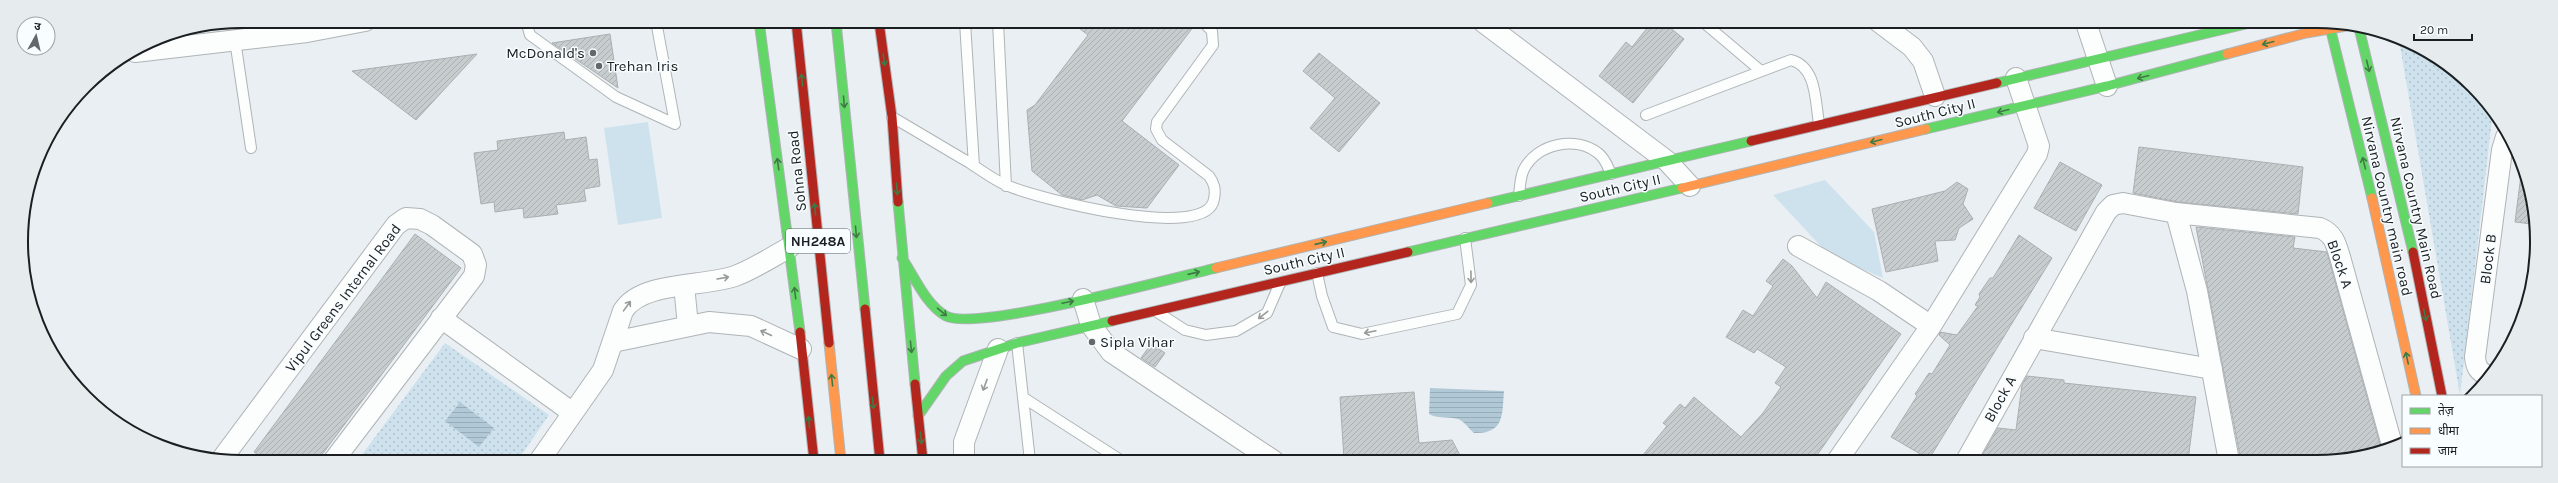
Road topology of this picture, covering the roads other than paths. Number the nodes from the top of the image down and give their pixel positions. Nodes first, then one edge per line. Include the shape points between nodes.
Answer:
1 (292, 28) edge
2 (528, 28) edge
3 (657, 28) edge
4 (760, 28) edge
5 (797, 28) edge
6 (837, 28) edge
7 (880, 28) edge
8 (965, 28) edge
9 (998, 28) edge
10 (1209, 28) edge
11 (1491, 28) edge
12 (1710, 28) edge
13 (1887, 28) edge
14 (2088, 28) edge
15 (2228, 28) edge
16 (2323, 28) edge
17 (2331, 28) edge
18 (2360, 32) edge
19 (180, 40) edge
20 (235, 40) junction
21 (153, 47) edge
22 (2099, 58) junction
23 (1761, 71) junction
24 (2016, 78) junction
25 (2107, 86) junction
26 (1936, 96) junction
27 (2025, 106) junction
28 (1646, 115) dead end
29 (892, 117) junction
30 (1819, 123) junction
31 (2505, 141) edge
32 (251, 148) dead end
33 (1667, 161) junction
34 (974, 166) junction
35 (1611, 174) junction
36 (1006, 186) junction
37 (1690, 186) junction
38 (1519, 196) junction
39 (2176, 213) junction
40 (1465, 238) junction
41 (1798, 246) dead end
42 (790, 247) junction
43 (902, 258) junction
44 (1317, 272) junction
45 (1281, 281) junction
46 (684, 285) junction
47 (1083, 299) junction
48 (1155, 310) junction
49 (441, 318) junction
50 (1091, 325) junction
51 (688, 326) junction
52 (1931, 326) junction
53 (2034, 338) junction
54 (613, 342) junction
55 (1008, 346) junction
56 (801, 349) junction
57 (2212, 369) junction
58 (2484, 374) edge
59 (2416, 395) edge
60 (2442, 395) edge
61 (1024, 398) junction
62 (573, 413) junction
63 (918, 416) junction
64 (2391, 442) edge
65 (229, 455) edge
66 (338, 455) edge
67 (544, 455) edge
68 (813, 455) edge
69 (840, 455) edge
70 (879, 455) edge
71 (922, 455) edge
72 (964, 455) edge
73 (1029, 455) edge
74 (1113, 455) edge
75 (1265, 455) edge
76 (1841, 455) edge
77 (1969, 455) edge
78 (2228, 455) edge

1 - 20 street
2 - 3 lane via 530,35 616,97 674,124
42 -> 4 main road
69 -> 5 main road, Sohna Road / NH248A
6 -> 70 main road, NH248A
7 -> 29 main road
8 - 34 lane
9 - 36 lane
10 - 36 lane via 1212,31 1213,46 1158,122 1156,129 1162,140 1209,176 1214,183 1214,204 1209,210 1188,218 1163,218 1083,208
11 - 33 street
12 - 23 lane
13 - 26 street via 1916,51 1923,61
14 - 22 street
15 - 22 main road, South City II
16 -> 25 main road, South City II
59 -> 17 main road, Nirvana Country main road via 2379,226
18 -> 60 main road, Nirvana Country Main Road via 2406,219
19 - 20 street
19 - 21 street
20 - 32 lane
22 - 24 main road, South City II
22 - 25 street
23 - 28 lane
23 - 30 lane via 1791,60 1805,68 1811,74
24 - 26 main road, South City II
24 - 27 street
25 - 27 main road, South City II
26 - 30 main road, South City II
27 -> 37 main road, South City II
27 - 52 street via 2039,146 2037,154
29 - 34 lane
29 -> 43 main road
30 - 33 main road, South City II
31 - 58 street, Block B via 2475,357 2476,366
33 - 35 main road, South City II
33 - 37 street
34 - 36 lane
35 - 38 main road, South City II
35 - 38 lane via 1598,153 1575,143 1561,144 1545,149 1533,157 1524,169
37 - 40 main road, South City II
47 -> 38 main road, South City II
39 - 53 street, Block A via 2123,203 2113,205 2106,212
39 - 57 street via 2197,291
39 - 64 street, Block A via 2320,228 2328,232 2335,240
40 - 44 main road, South City II
40 -> 44 lane via 1471,285 1458,314 1362,334 1333,327
41 - 52 street via 1879,291
46 -> 42 street via 735,276
56 -> 42 main road
43 -> 47 main road, South City II via 936,307 948,317 968,321
43 -> 63 main road
44 - 45 main road, South City II
45 - 48 main road, South City II
45 -> 48 lane via 1267,313 1236,331 1206,335 1185,330
46 - 51 street
54 -> 46 street via 628,302 638,296
47 - 50 street
48 - 50 main road, South City II
49 - 62 street
49 - 65 street, Vipul Greens Internal Road via 474,276 476,265 472,254 432,225 420,219 406,218 396,225
49 - 66 street, Vipul Greens Internal Road
50 - 55 main road, South City II
50 - 75 street via 1111,352
51 - 54 street
56 -> 51 street via 750,326 709,322
52 - 76 street
53 - 57 street
53 - 77 street, Block A
54 - 62 street via 603,370
55 - 61 lane
55 - 63 main road, South City II via 974,355 953,368
55 -> 72 street via 964,442
68 -> 56 main road
57 - 78 street
61 - 73 lane
61 - 74 lane
62 - 67 street
63 -> 71 main road

